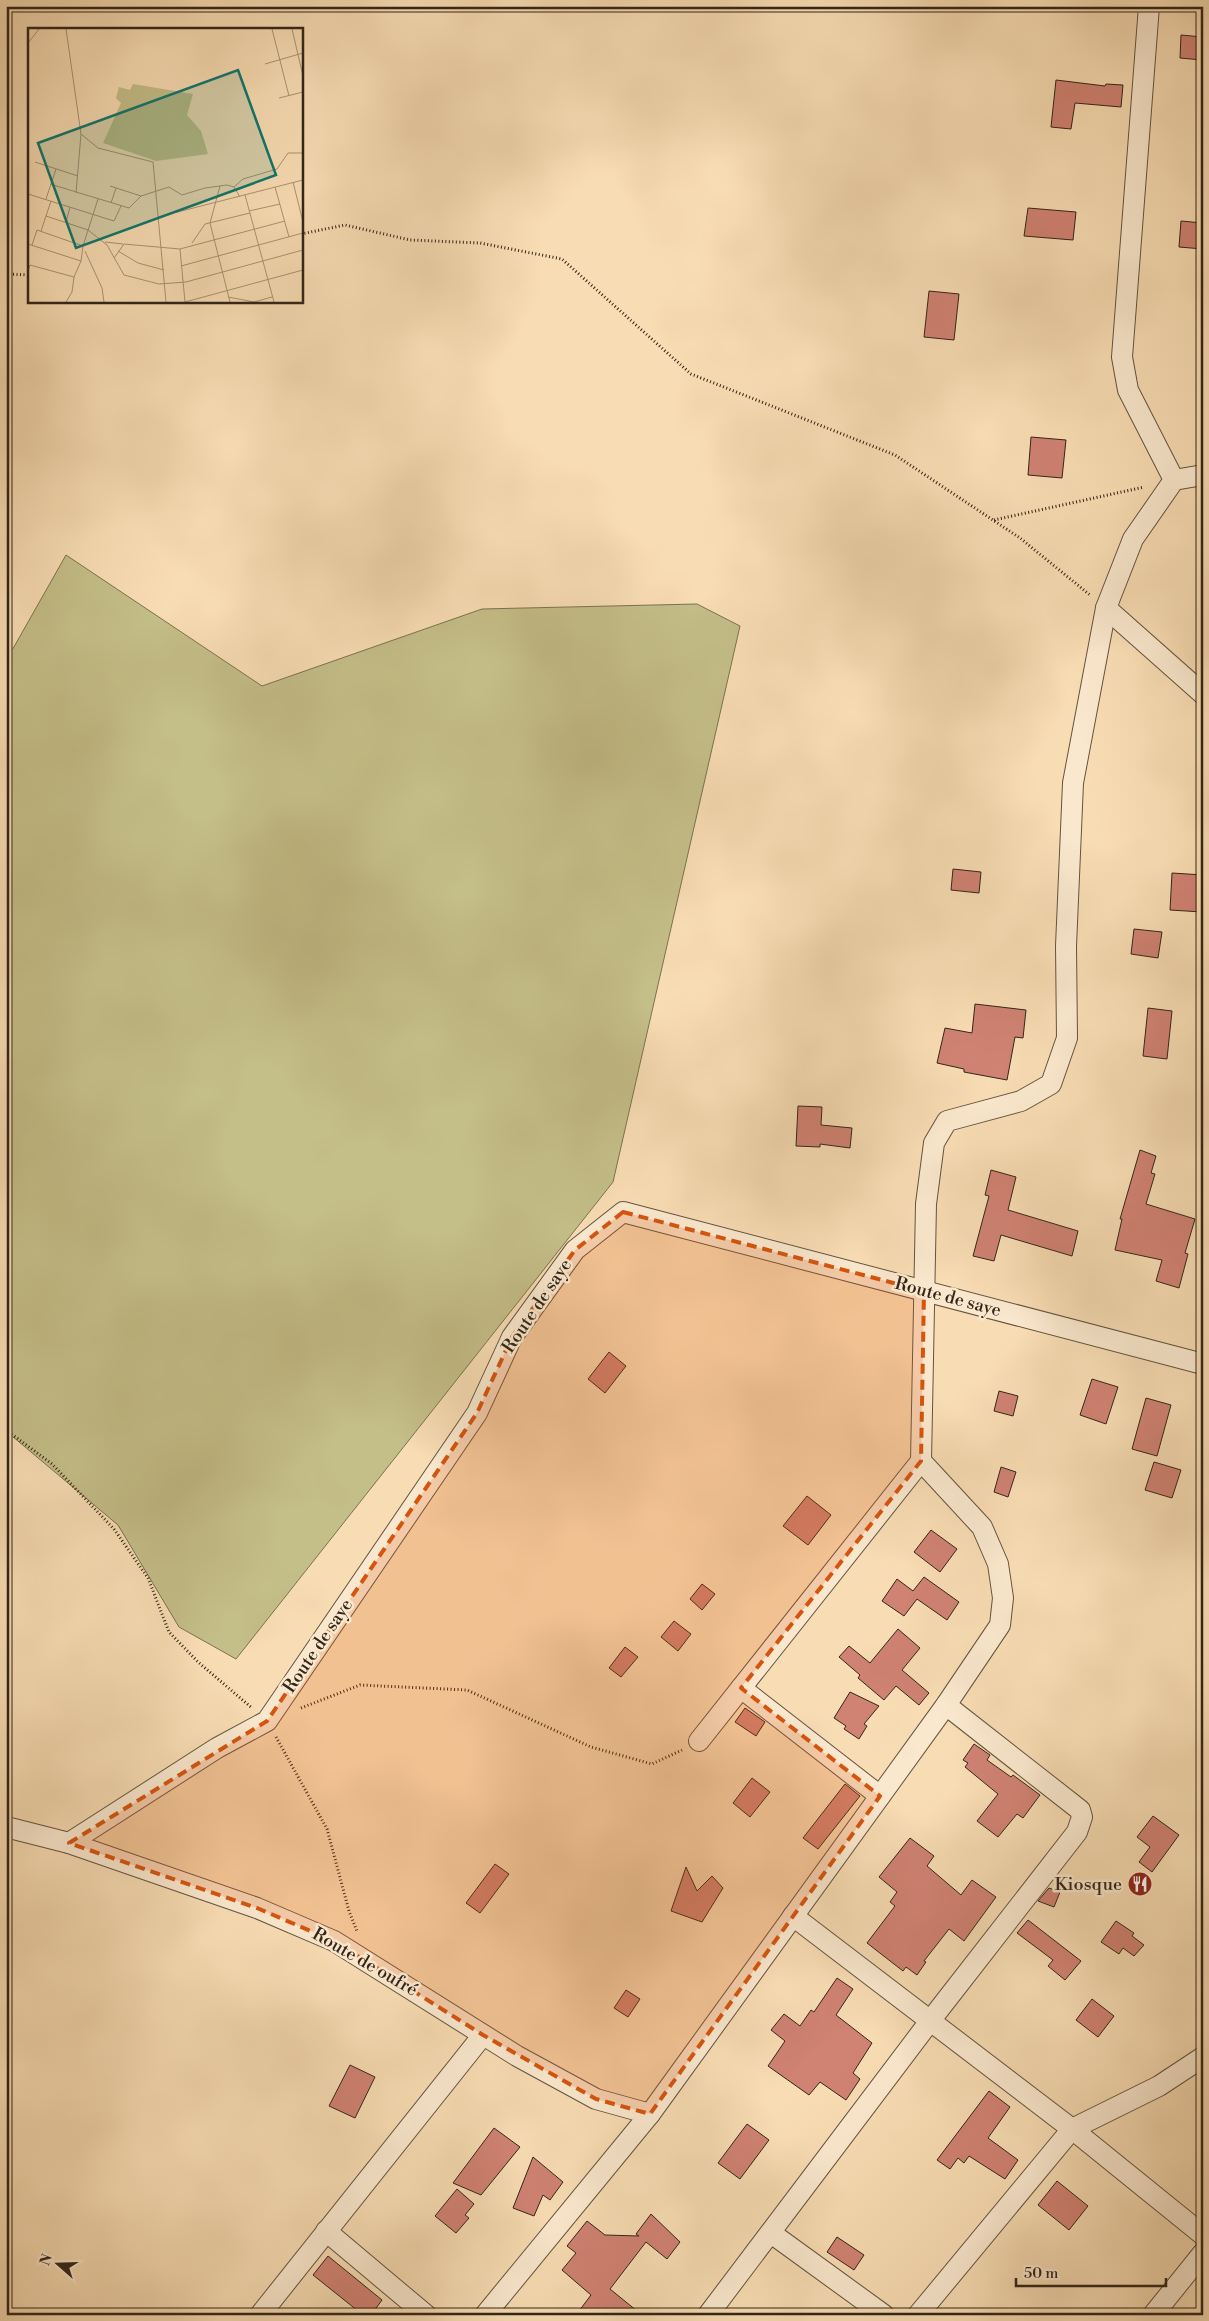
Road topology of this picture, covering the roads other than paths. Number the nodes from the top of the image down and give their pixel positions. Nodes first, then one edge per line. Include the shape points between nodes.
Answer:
1 (1149, 6) edge
2 (1203, 475) edge
3 (1174, 480) junction
4 (1106, 608) junction
5 (1203, 694) edge
6 (924, 1291) junction
7 (1203, 1364) edge
8 (921, 1461) junction
9 (741, 1688) junction
10 (946, 1705) junction
11 (699, 1741) road end
12 (880, 1796) junction
13 (6, 1827) edge
14 (69, 1843) junction
15 (793, 1916) junction
16 (930, 2021) junction
17 (483, 2035) junction
18 (1203, 2057) edge
19 (650, 2114) junction
20 (1072, 2129) junction
21 (326, 2231) junction
22 (771, 2233) junction
23 (1203, 2235) edge
24 (1203, 2253) edge
25 (260, 2315) edge
26 (426, 2315) edge
27 (485, 2315) edge
28 (708, 2315) edge
29 (884, 2315) edge
30 (918, 2315) edge
31 (1153, 2315) edge

1 - 3 street via 1122,357 1128,390
2 - 3 street
3 - 4 street via 1133,539
4 - 5 street
4 - 6 street via 1073,783 1066,946 1067,1038 1051,1084 1021,1102 947,1121 934,1143 926,1204
6 - 7 street, Route de saye
6 - 8 street
6 - 14 street, Route de saye via 623,1212 575,1250 512,1337 476,1413 268,1720 217,1748
8 - 9 street
8 - 10 street via 982,1527 998,1564 1003,1598 1000,1626
9 - 11 street
9 - 12 street
10 - 12 street
10 - 16 street via 1080,1810 1082,1817 1077,1832
12 - 15 street
13 - 14 street, Route de oufré
14 - 17 street, Route de oufré via 257,1908 334,1941
15 - 16 street
15 - 19 street
16 - 20 street
16 - 22 street
17 - 19 street, Route de oufré via 596,2099
17 - 21 street
18 - 20 street via 1159,2086
19 - 27 street
20 - 23 street
20 - 30 street
21 - 25 street
21 - 26 street
22 - 28 street
22 - 29 street
24 - 31 street

